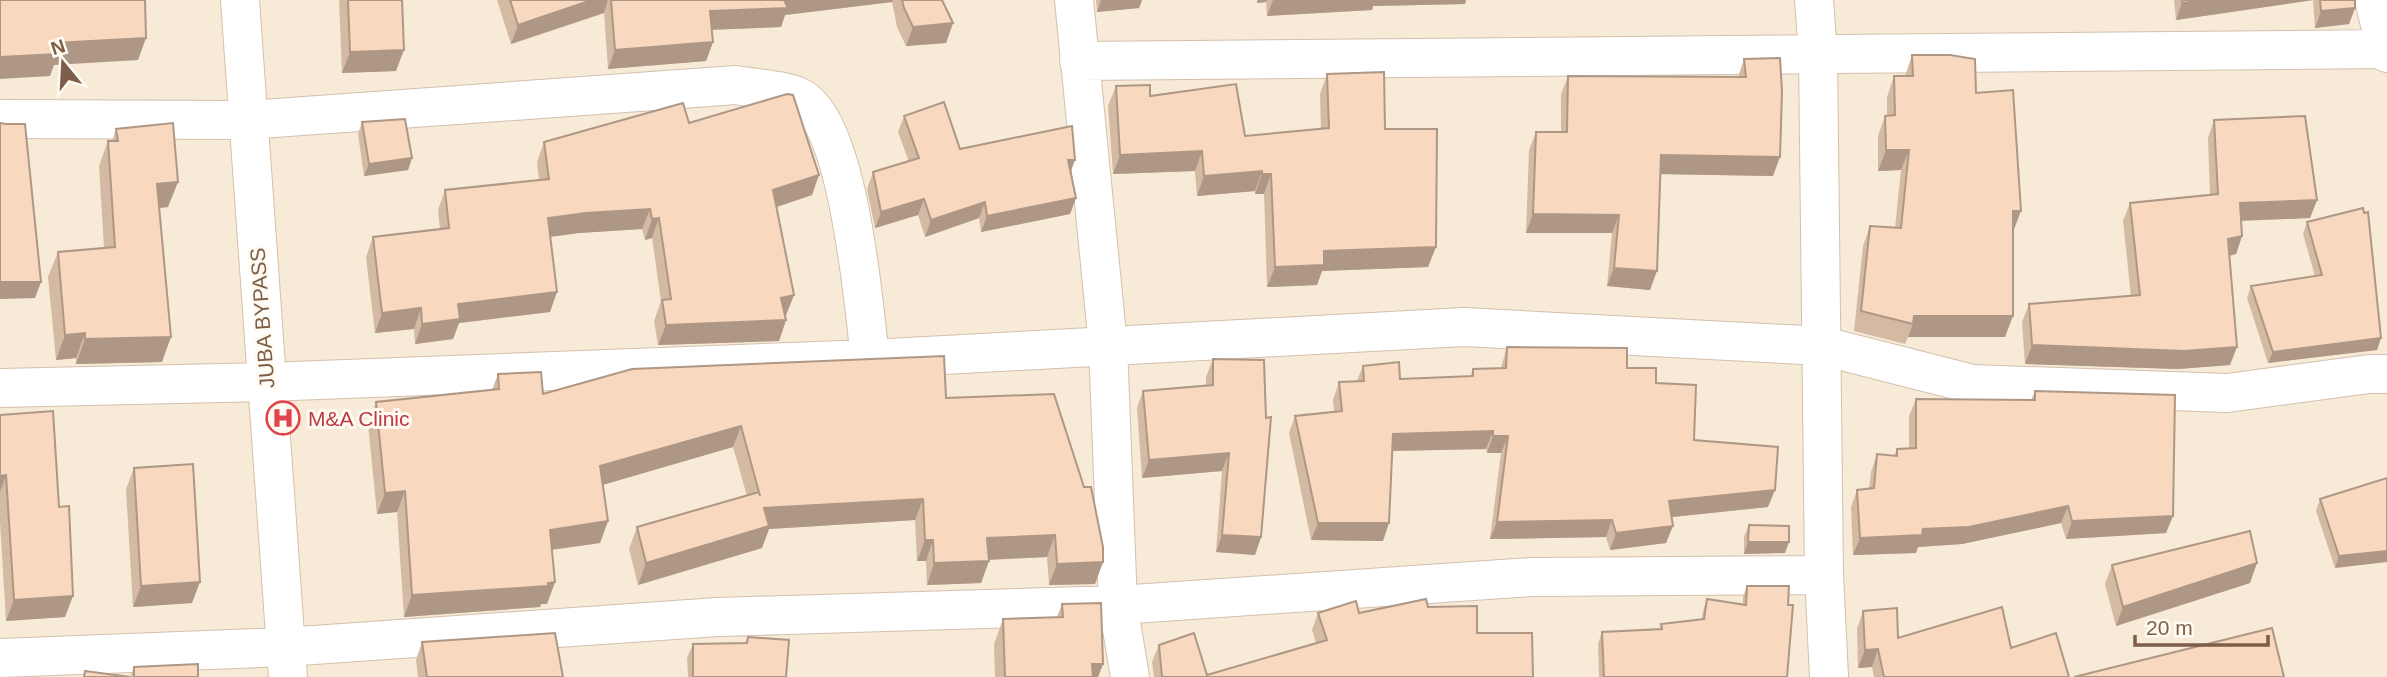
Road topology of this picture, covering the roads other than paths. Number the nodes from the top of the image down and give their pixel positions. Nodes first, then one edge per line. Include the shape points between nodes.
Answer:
1 (240, 0) edge
2 (1073, 0) edge
3 (1814, 0) edge
4 (2375, 0) edge
5 (2387, 51) edge
6 (1818, 54) junction
7 (1079, 61) junction
8 (0, 119) edge
9 (248, 120) junction
10 (1108, 345) junction
11 (1823, 346) junction
12 (870, 359) junction
13 (2387, 374) edge
14 (267, 382) junction
15 (0, 388) edge
16 (1824, 575) junction
17 (1118, 605) junction
18 (0, 658) edge
19 (287, 662) edge
20 (1130, 677) edge
21 (1829, 677) edge

1 - 9 street, JUBA BYPASS
2 - 7 street
3 - 6 street
4 - 5 street
5 - 6 street
6 - 7 street
6 - 11 street
7 - 10 street
8 - 9 street
9 - 12 street via 736,85 798,96 815,110 828,136 853,221
9 - 14 street, JUBA BYPASS
10 - 11 street via 1464,327
10 - 12 street
10 - 17 street
11 - 13 street via 1972,384 2227,393
11 - 16 street
12 - 14 street
14 - 15 street
14 - 19 street, JUBA BYPASS
16 - 17 street via 1531,578
16 - 21 street
17 - 19 street via 718,617
17 - 20 street
18 - 19 street

